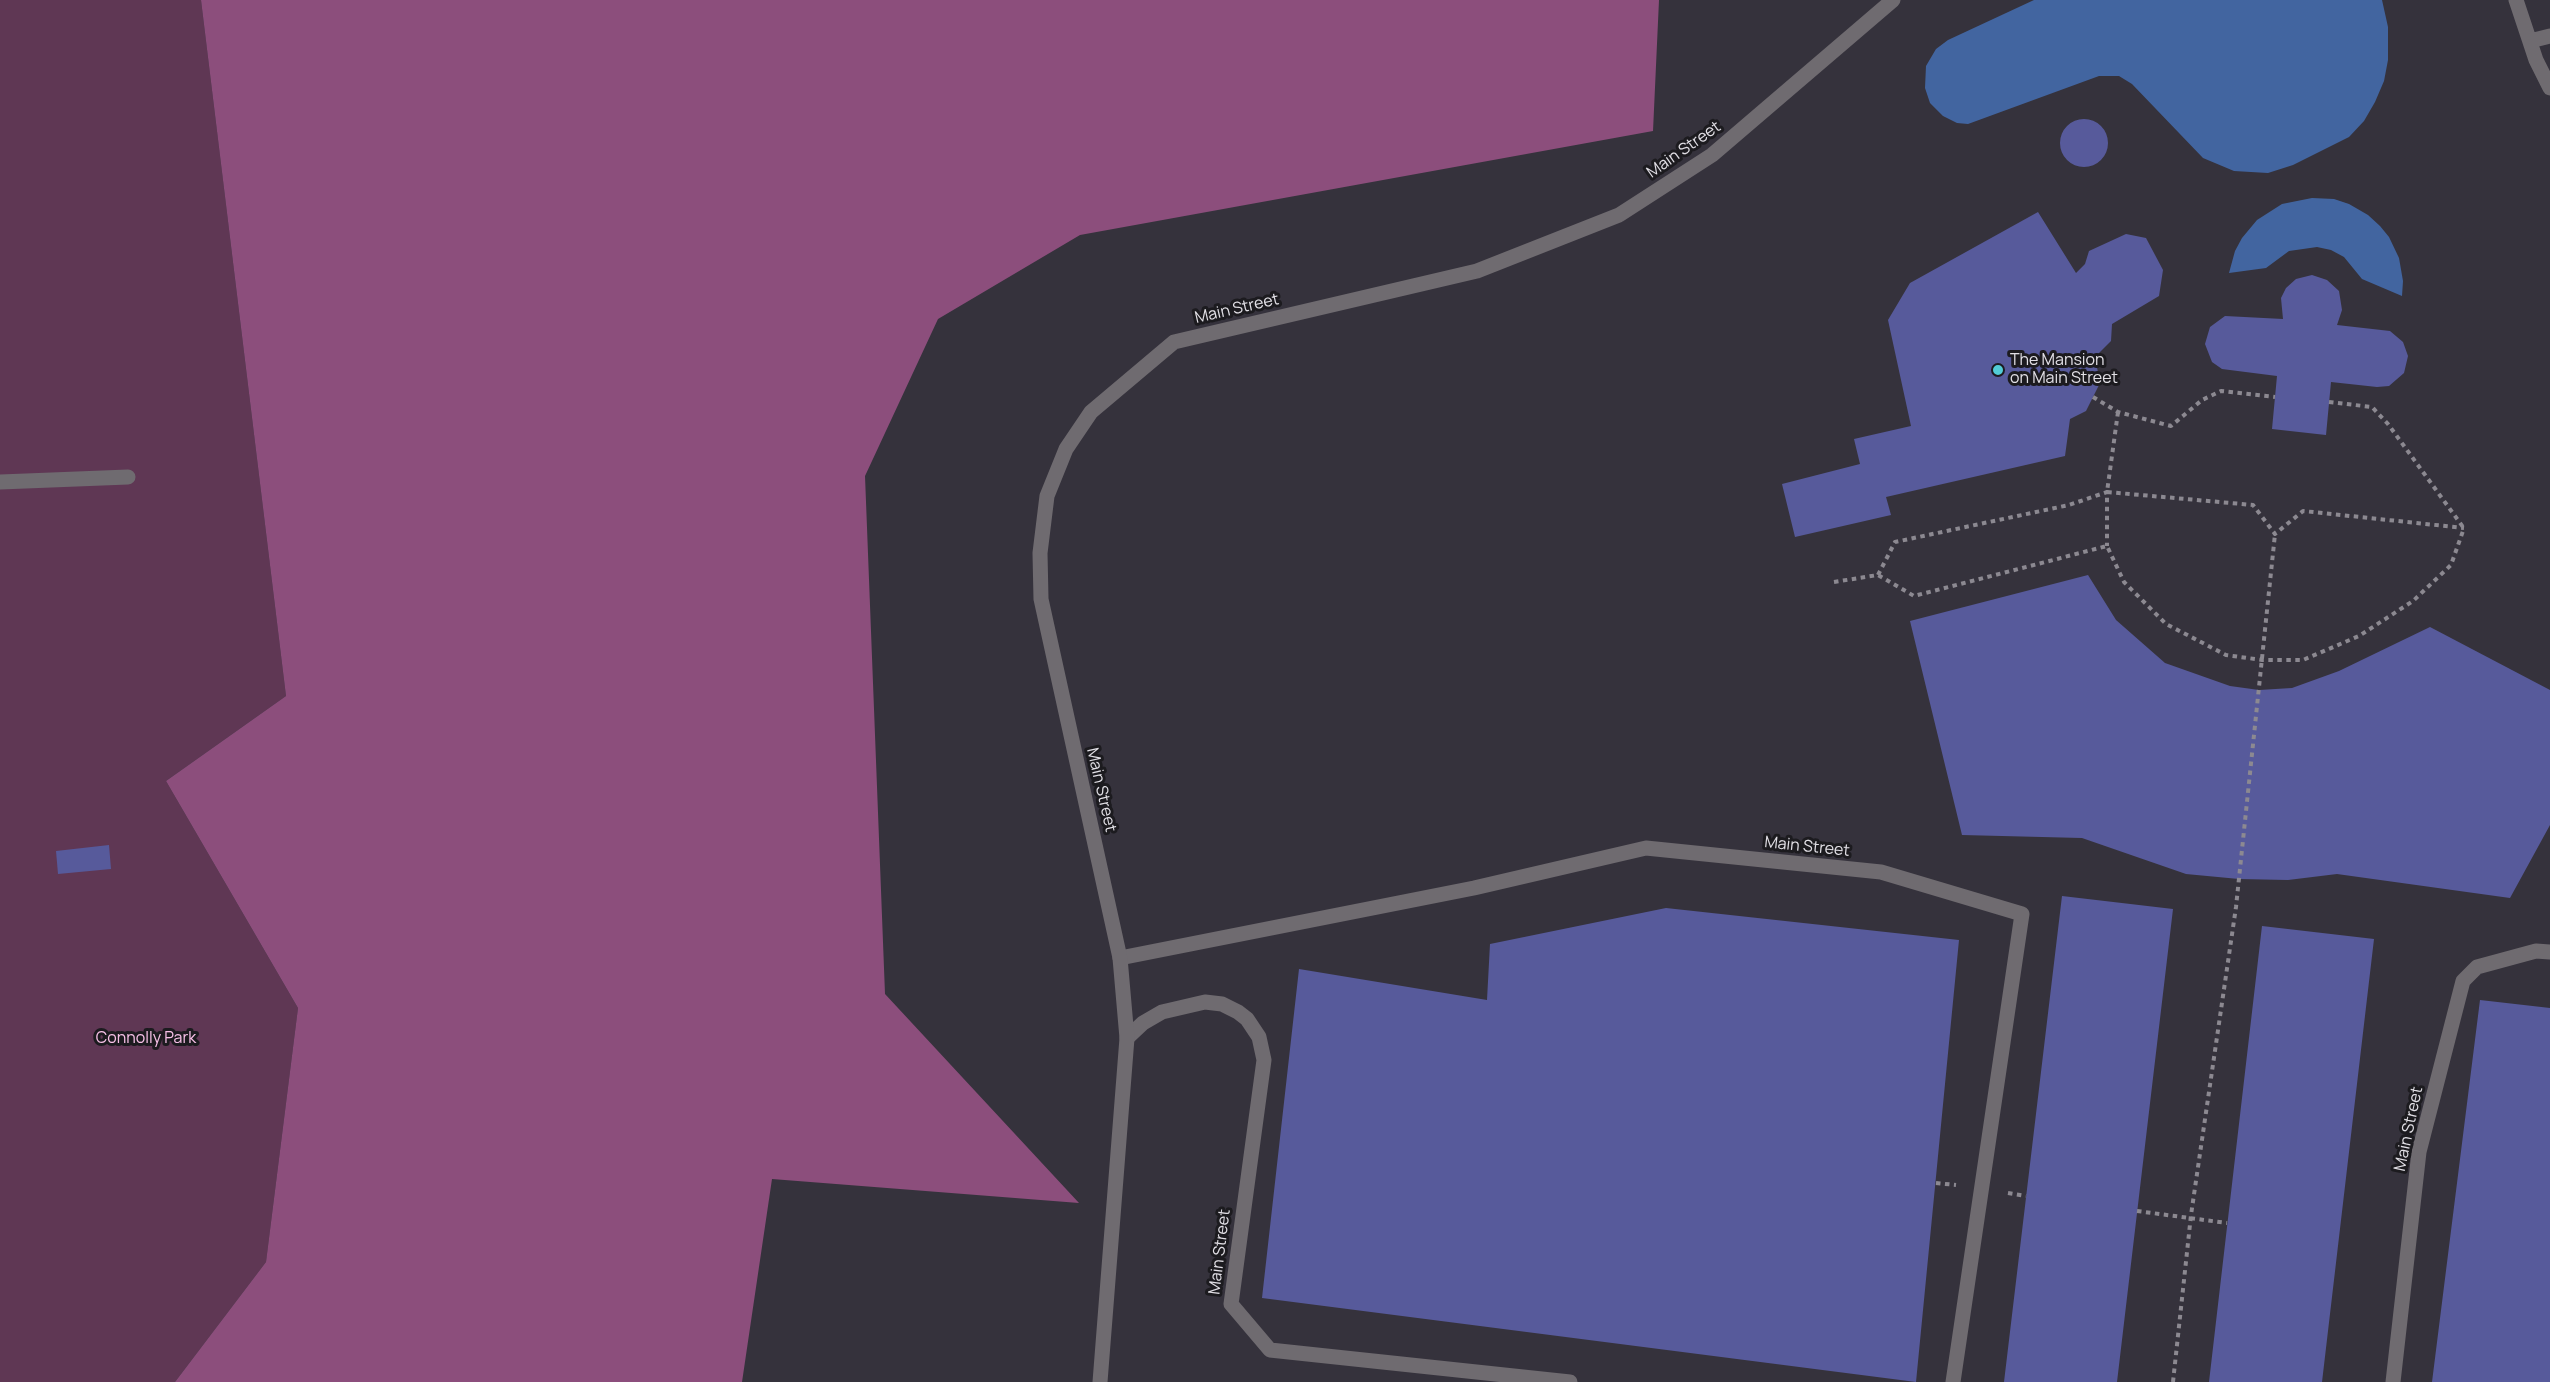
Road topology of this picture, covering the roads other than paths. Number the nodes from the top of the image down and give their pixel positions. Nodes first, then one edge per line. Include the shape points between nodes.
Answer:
1 (1893, 0) edge
2 (2516, 0) edge
3 (2550, 36) edge
4 (2529, 41) junction
5 (2550, 88) edge
6 (128, 477) dead end
7 (0, 482) edge
8 (2550, 952) edge
9 (1120, 958) junction
10 (1127, 1038) junction
11 (1100, 1382) edge
12 (1570, 1382) edge
13 (1953, 1382) edge
14 (2393, 1382) edge

1 - 9 street, Main Street via 1712,155 1619,215 1477,270 1174,342 1091,412 1066,449 1047,496 1040,553 1041,599
2 - 4 street
3 - 4 street
4 - 5 street
6 - 7 street
8 - 14 street, Main Street via 2536,951 2477,967 2463,981 2419,1152
9 - 10 street, Main Street
9 - 13 street, Main Street via 1474,888 1646,848 1881,872 2022,914
10 - 11 street, Main Street
10 - 12 street, Main Street via 1162,1012 1205,1002 1222,1004 1238,1012 1260,1037 1264,1060 1231,1304 1270,1350

